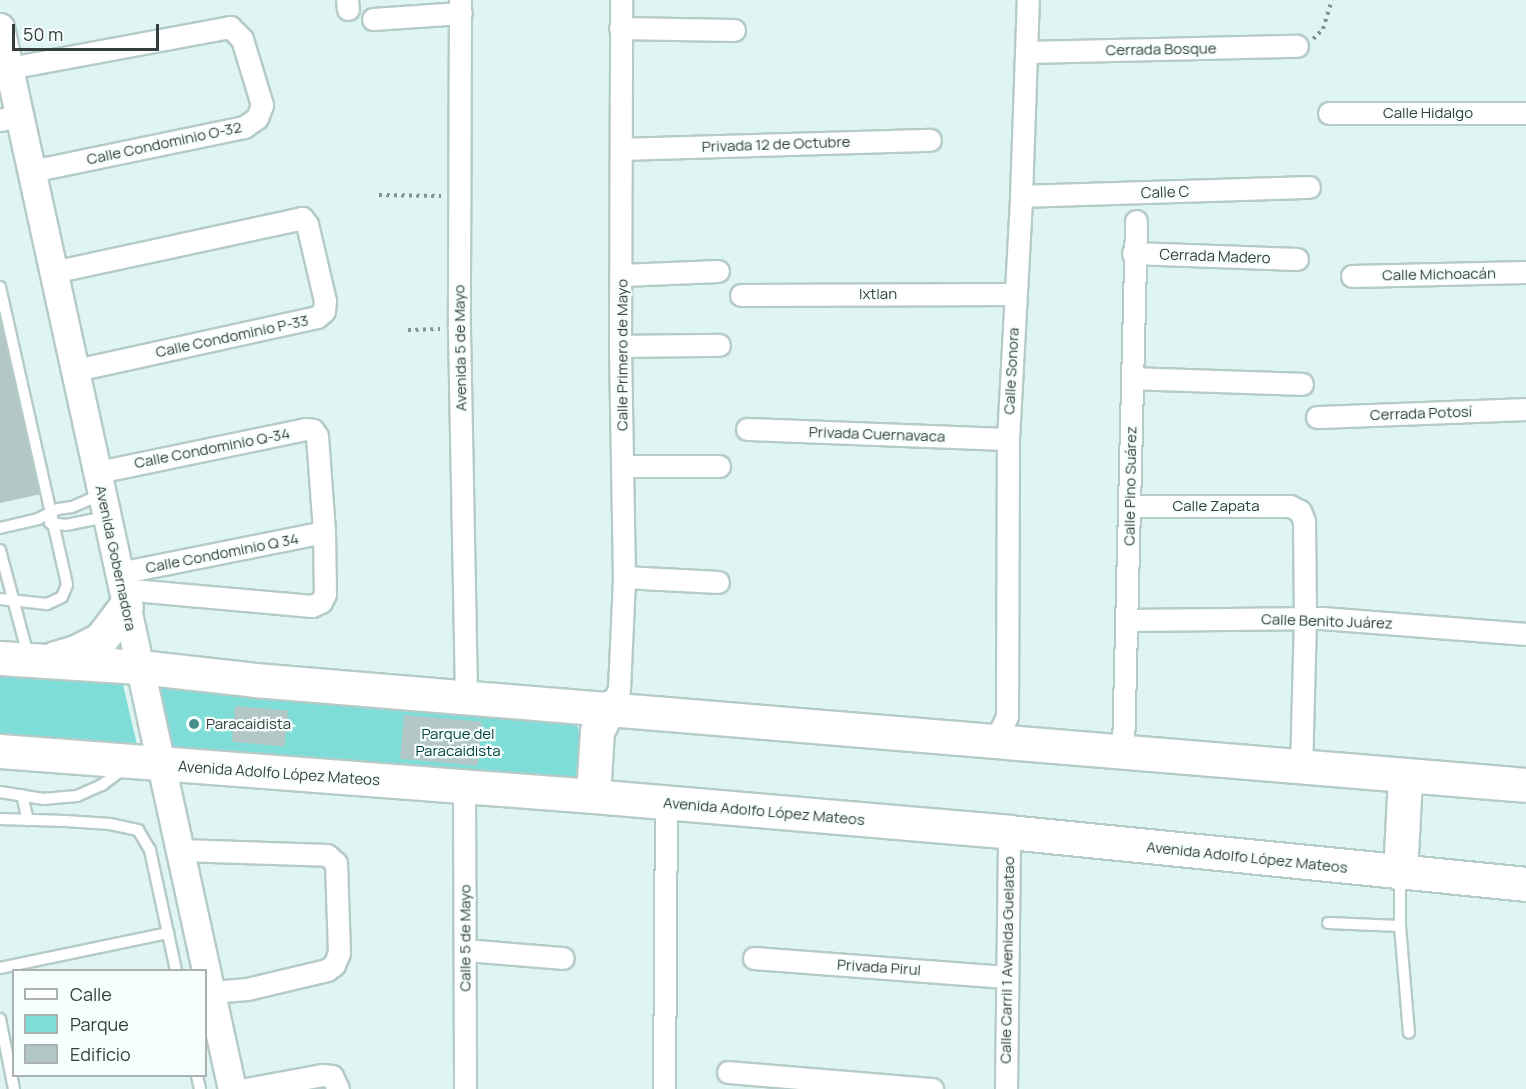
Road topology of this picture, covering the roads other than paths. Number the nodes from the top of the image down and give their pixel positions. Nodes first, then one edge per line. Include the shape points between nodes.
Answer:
1 (621, 0) edge
2 (1028, 0) edge
3 (461, 6) edge
4 (373, 19) dead end
5 (0, 27) edge
6 (621, 28) junction
7 (734, 30) dead end
8 (1297, 46) road end
9 (1026, 52) junction
10 (9, 69) junction
11 (1329, 113) dead end
12 (1526, 113) edge
13 (10, 118) edge
14 (930, 140) dead end
15 (622, 149) junction
16 (32, 171) junction
17 (1309, 187) dead end
18 (1021, 196) junction
19 (1136, 221) dead end
20 (1133, 253) junction
21 (1298, 259) dead end
22 (718, 271) dead end
23 (53, 272) junction
24 (1526, 272) edge
25 (622, 275) junction
26 (1352, 276) dead end
27 (0, 287) edge
28 (1015, 294) junction
29 (741, 295) dead end
30 (719, 345) dead end
31 (620, 346) junction
32 (75, 370) junction
33 (1132, 378) junction
34 (1302, 384) dead end
35 (1526, 409) edge
36 (1317, 417) dead end
37 (747, 429) dead end
38 (1008, 438) junction
39 (622, 466) junction
40 (719, 466) dead end
41 (103, 494) junction
42 (1130, 506) junction
43 (52, 512) junction
44 (38, 519) junction
45 (55, 524) junction
46 (0, 528) edge
47 (324, 532) junction
48 (0, 550) edge
49 (624, 577) junction
50 (718, 582) dead end
51 (123, 590) junction
52 (0, 599) edge
53 (12, 601) junction
54 (1305, 618) junction
55 (1127, 620) junction
56 (1526, 634) edge
57 (24, 660) edge
58 (140, 667) junction
59 (466, 696) junction
60 (610, 707) junction
61 (996, 740) junction
62 (1123, 750) junction
63 (0, 751) edge
64 (147, 763) junction
65 (1301, 767) junction
66 (1405, 776) junction
67 (1526, 785) edge
68 (464, 786) junction
69 (0, 792) edge
70 (22, 795) junction
71 (593, 796) junction
72 (666, 802) junction
73 (0, 819) edge
74 (28, 820) junction
75 (1009, 832) junction
76 (180, 850) junction
77 (1400, 873) junction
78 (1526, 884) edge
79 (1328, 923) dead end
80 (1400, 926) junction
81 (168, 933) junction
82 (465, 950) junction
83 (563, 958) dead end
84 (754, 958) dead end
85 (0, 968) edge
86 (176, 969) edge
87 (206, 969) edge
88 (207, 974) edge
89 (1005, 977) junction
90 (211, 992) junction
91 (0, 1019) edge
92 (1409, 1033) dead end
93 (728, 1072) dead end
94 (12, 1075) edge
95 (232, 1089) edge
96 (246, 1089) edge
97 (338, 1089) edge
98 (465, 1089) edge
99 (664, 1089) edge
100 (932, 1089) edge
101 (1006, 1089) edge

1 - 6 street, Calle Primero de Mayo
2 - 9 street, Calle Sonora
3 - 4 street
3 - 59 street, Avenida 5 de Mayo via 459,329
5 - 10 street, Avenida Gobernadora
6 - 7 street
6 - 15 street, Calle Primero de Mayo
8 - 9 street, Cerrada Bosque
9 - 18 street, Calle Sonora
10 - 13 street, Avenida Gobernadora
10 - 16 street, Calle Condominio O-32 via 230,27 242,39 262,105 257,118 244,127
11 - 12 street, Calle Hidalgo
13 - 16 street, Avenida Gobernadora
14 - 15 street, Privada 12 de Octubre
15 - 25 street, Calle Primero de Mayo
16 - 23 street, Avenida Gobernadora
17 - 18 street, Calle C
18 - 28 street, Calle Sonora
19 - 20 street, Calle Pino Suárez
20 - 21 street, Cerrada Madero
20 - 33 street, Calle Pino Suárez
22 - 25 street
23 - 32 street, Avenida Gobernadora
23 - 32 street, Calle Condominio P-33 via 302,218 307,224 320,279 326,307 317,317
24 - 26 street, Calle Michoacán
25 - 31 street, Calle Primero de Mayo
27 - 43 lane
28 - 29 street, Ixtlan
28 - 38 street, Calle Sonora
30 - 31 street
31 - 39 street, Calle Primero de Mayo
32 - 41 street, Avenida Gobernadora
33 - 34 street
33 - 42 street, Calle Pino Suárez
35 - 36 street, Cerrada Potosí
37 - 38 street, Privada Cuernavaca
38 - 61 street, Calle Sonora via 1006,716
39 - 40 street
39 - 49 street, Calle Primero de Mayo
41 - 43 lane
41 - 45 lane
41 - 47 street, Calle Condominio Q-34 via 310,429 317,436
41 - 51 street, Avenida Gobernadora
42 - 54 street, Calle Zapata via 1290,506 1300,511 1304,521
42 - 55 street, Calle Pino Suárez
43 - 44 lane
43 - 45 lane
44 - 45 lane
44 - 46 lane
45 - 53 lane via 65,591 47,604
47 - 51 street, Calle Condominio Q 34
47 - 51 street, Calle Condominio Q-34 via 325,594 317,605
48 - 53 lane
49 - 50 street
49 - 60 street, Calle Primero de Mayo via 620,689
51 - 57 main road via 101,639 76,652
51 - 58 street, Avenida Gobernadora
52 - 53 lane
53 - 57 lane
54 - 55 street, Calle Benito Juárez
54 - 56 street, Calle Benito Juárez
54 - 65 street
55 - 62 street, Calle Pino Suárez
57 - 58 main road
58 - 59 main road
58 - 64 street, Avenida Gobernadora
59 - 60 main road
60 - 61 main road
60 - 71 main road via 597,731
61 - 62 main road
62 - 65 main road
63 - 64 main road, Avenida Adolfo López Mateos
64 - 68 main road, Avenida Adolfo López Mateos
64 - 70 lane via 77,796 57,799
64 - 76 street, Avenida Gobernadora
65 - 66 main road
66 - 67 main road
66 - 77 main road
68 - 71 main road, Avenida Adolfo López Mateos
68 - 82 street, Calle 5 de Mayo
69 - 70 lane
70 - 74 lane
71 - 72 main road, Avenida Adolfo López Mateos
72 - 75 main road, Avenida Adolfo López Mateos
72 - 99 street
73 - 74 lane
74 - 81 lane via 110,824 138,830 150,850
75 - 77 main road, Avenida Adolfo López Mateos
75 - 89 street, Calle Carril 1 Avenida Guelatao
76 - 87 street, Avenida Gobernadora
76 - 90 street via 327,855 336,862 339,953 334,965 247,989
77 - 78 main road, Avenida Adolfo López Mateos
77 - 80 lane
79 - 80 lane
80 - 92 lane
81 - 85 lane
81 - 86 lane
82 - 83 street
82 - 98 street, Calle 5 de Mayo
84 - 89 street, Privada Pirul
88 - 90 street, Avenida Gobernadora
89 - 101 street, Calle Carril 1 Avenida Guelatao
90 - 95 street, Avenida Gobernadora
91 - 94 lane
93 - 100 street
96 - 97 street via 322,1075 332,1076

